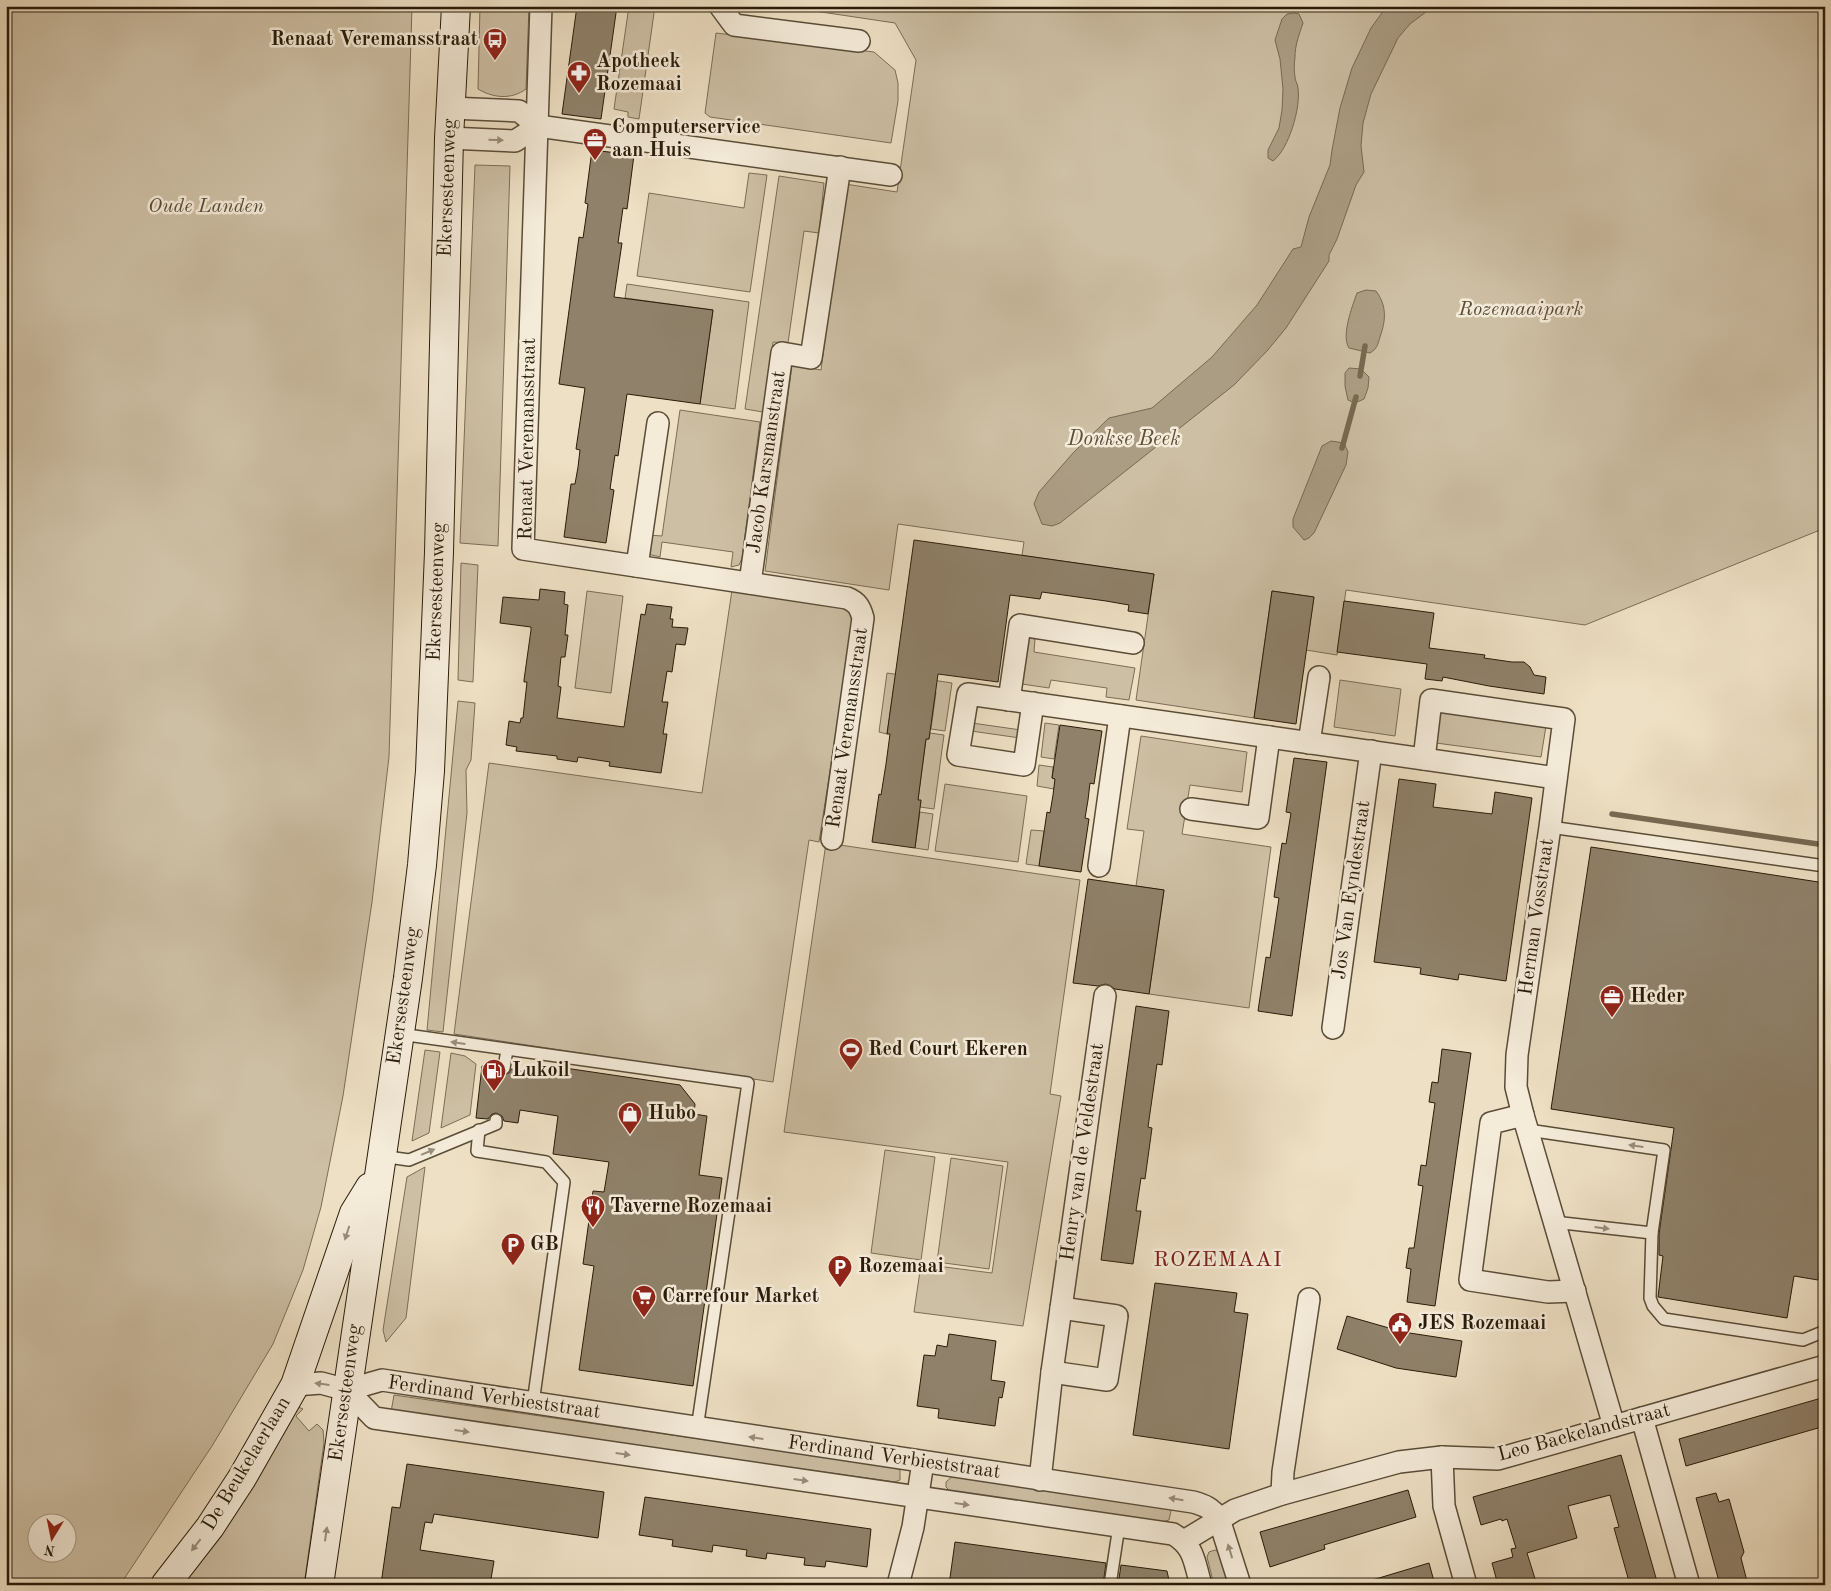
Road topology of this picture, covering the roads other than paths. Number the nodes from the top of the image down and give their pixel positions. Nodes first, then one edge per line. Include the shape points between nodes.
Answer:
1 (456, 6) edge
2 (541, 6) edge
3 (720, 6) edge
4 (859, 41) dead end
5 (450, 108) junction
6 (538, 126) junction
7 (449, 138) junction
8 (840, 167) junction
9 (891, 175) dead end
10 (658, 423) dead end
11 (636, 566) junction
12 (750, 583) junction
13 (1133, 644) dead end
14 (1318, 677) dead end
15 (1009, 700) junction
16 (1033, 703) junction
17 (1120, 716) junction
18 (1268, 737) junction
19 (1309, 743) junction
20 (1371, 752) junction
21 (1424, 759) junction
22 (1556, 778) junction
23 (1191, 809) dead end
24 (1550, 827) junction
25 (832, 839) dead end
26 (1100, 866) dead end
27 (1825, 866) edge
28 (1105, 996) dead end
29 (1333, 1028) dead end
30 (399, 1034) junction
31 (507, 1050) junction
32 (504, 1068) dead end
33 (496, 1120) dead end
34 (1526, 1123) junction
35 (479, 1130) junction
36 (380, 1166) junction
37 (1554, 1222) junction
38 (1652, 1233) junction
39 (1575, 1291) junction
40 (1309, 1299) dead end
41 (1061, 1308) junction
42 (1825, 1331) edge
43 (1825, 1366) edge
44 (1052, 1372) junction
45 (295, 1385) junction
46 (347, 1390) junction
47 (533, 1404) junction
48 (1642, 1418) junction
49 (1614, 1426) junction
50 (697, 1429) junction
51 (1442, 1457) junction
52 (923, 1462) junction
53 (1040, 1480) junction
54 (1282, 1494) junction
55 (918, 1497) junction
56 (1219, 1519) junction
57 (1119, 1526) junction
58 (1184, 1541) junction
59 (319, 1583) edge
60 (165, 1585) edge
61 (898, 1585) edge
62 (1110, 1585) edge
63 (1201, 1585) edge
64 (1240, 1585) edge
65 (1466, 1585) edge
66 (1690, 1585) edge

1 - 5 main road, Ekersesteenweg
2 - 6 street, Renaat Veremansstraat
3 - 4 street via 734,25
5 - 6 street via 519,111
5 - 7 main road, Ekersesteenweg
7 -> 6 street via 515,141
6 - 8 street
6 - 11 street, Renaat Veremansstraat via 523,549
7 - 30 main road, Ekersesteenweg via 430,771 422,865
8 - 9 street
8 - 12 street, Jacob Karsmanstraat via 811,358 782,353
10 - 11 street
11 - 12 street, Renaat Veremansstraat
12 - 25 street, Renaat Veremansstraat via 847,598 855,601 861,609 863,618
13 - 15 street via 1020,625
14 - 19 street
15 - 16 street
15 - 16 street via 968,694 958,755 1024,765
16 - 17 street
17 - 18 street
17 - 26 street
18 - 19 street
18 - 23 street via 1258,818
19 - 20 street
20 - 21 street
20 - 29 street, Jos Van Eyndestraat
21 - 22 street
21 - 22 street, Herman Vosstraat via 1431,700 1564,719
22 - 24 street, Herman Vosstraat
24 - 27 lane
24 - 34 street, Herman Vosstraat via 1517,1055 1516,1087
28 - 41 street, Henry van de Veldestraat
31 -> 30 lane
30 - 36 main road, Ekersesteenweg
31 - 32 lane
31 - 50 lane via 748,1083
33 - 35 lane via 496,1124
34 - 37 street, Herman Vosstraat
38 -> 34 lane via 1664,1150
34 - 39 street via 1491,1123 1470,1280 1548,1292
36 -> 35 lane via 409,1160
35 - 47 lane via 477,1152 546,1162 564,1182
36 -> 45 main road, Ekersesteenweg via 354,1213
36 - 46 main road, Ekersesteenweg
37 -> 38 lane
37 - 39 street, Herman Vosstraat
38 - 42 lane via 1650,1298 1664,1319 1803,1340
39 - 49 street, Herman Vosstraat
40 - 54 street via 1282,1472
41 - 44 street, Henry van de Veldestraat
41 - 44 street via 1117,1316 1108,1380
43 - 48 street, Leo Baekelandstraat
44 - 53 street, Henry van de Veldestraat
46 -> 45 street, De Beukelaerlaan via 321,1383
45 -> 60 main road, De Beukelaerlaan via 242,1478 210,1527
46 - 47 street, Ferdinand Verbieststraat via 382,1380
46 -> 55 street, Ferdinand Verbieststraat via 374,1418
59 -> 46 main road, Ekersesteenweg
47 - 50 street, Ferdinand Verbieststraat
48 - 49 street, Leo Baekelandstraat
48 - 66 street
49 - 51 street, Leo Baekelandstraat via 1498,1459
52 -> 50 street, Ferdinand Verbieststraat
51 - 54 street, Leo Baekelandstraat via 1399,1462
51 - 65 street via 1444,1506
52 - 53 street, Ferdinand Verbieststraat
52 - 55 street
56 -> 53 street, Ferdinand Verbieststraat via 1214,1511 1193,1502
54 - 56 street, Leo Baekelandstraat
55 -> 57 street, Ferdinand Verbieststraat
55 - 61 street
56 - 58 street
64 -> 56 street
57 - 58 street, Ferdinand Verbieststraat via 1173,1534
57 - 62 lane
58 - 63 street via 1191,1551

